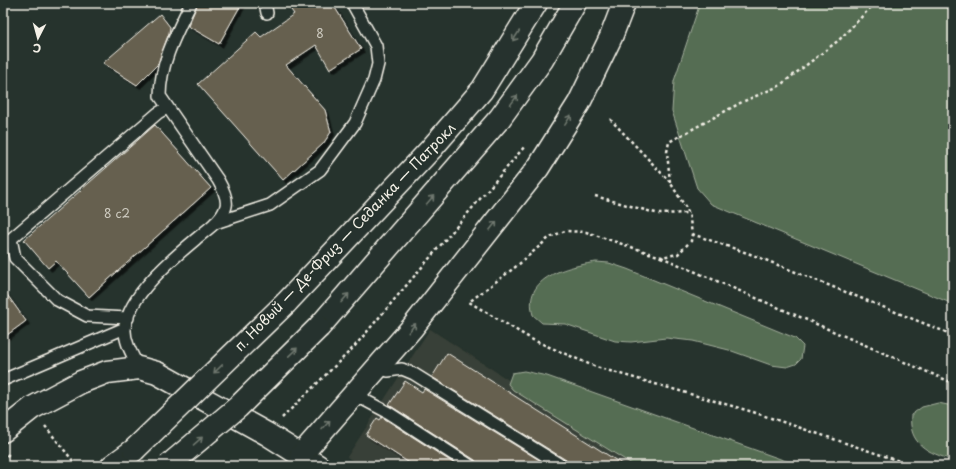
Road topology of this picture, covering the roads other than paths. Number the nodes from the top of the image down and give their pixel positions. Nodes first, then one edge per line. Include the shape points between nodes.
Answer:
1 (191, 3) edge
2 (352, 3) edge
3 (536, 3) edge
4 (575, 3) edge
5 (624, 3) edge
6 (167, 108) junction
7 (215, 223) junction
8 (127, 323) junction
9 (139, 368) junction
10 (378, 368) junction
11 (3, 380) edge
12 (352, 394) junction
13 (3, 431) edge
14 (309, 460) edge
15 (112, 466) edge
16 (168, 466) edge
17 (471, 466) edge
18 (562, 466) edge

1 - 6 lane via 174,38 160,79 160,96
2 - 7 lane via 376,46 378,64 374,80 355,123 320,170 270,204
3 -> 15 main road, п. Новый — Де-Фриз — Седанка — Патрокл, bridge via 482,90 430,149 286,303 134,450
16 -> 4 main road, bridge via 238,407 319,327 500,118 542,60
10 -> 5 main road via 538,168 579,103 611,37
6 - 7 lane via 218,180 225,195 227,205
6 - 8 lane via 10,239 15,258 57,300 87,316
7 - 8 lane via 159,274 138,297 130,310
8 - 9 lane via 126,340
8 - 11 lane
9 - 13 main road via 107,372 82,382 32,408
9 - 14 main road via 158,373
10 - 12 main road
10 - 18 lane via 402,369 414,374
14 -> 12 main road
12 - 17 lane via 389,413

